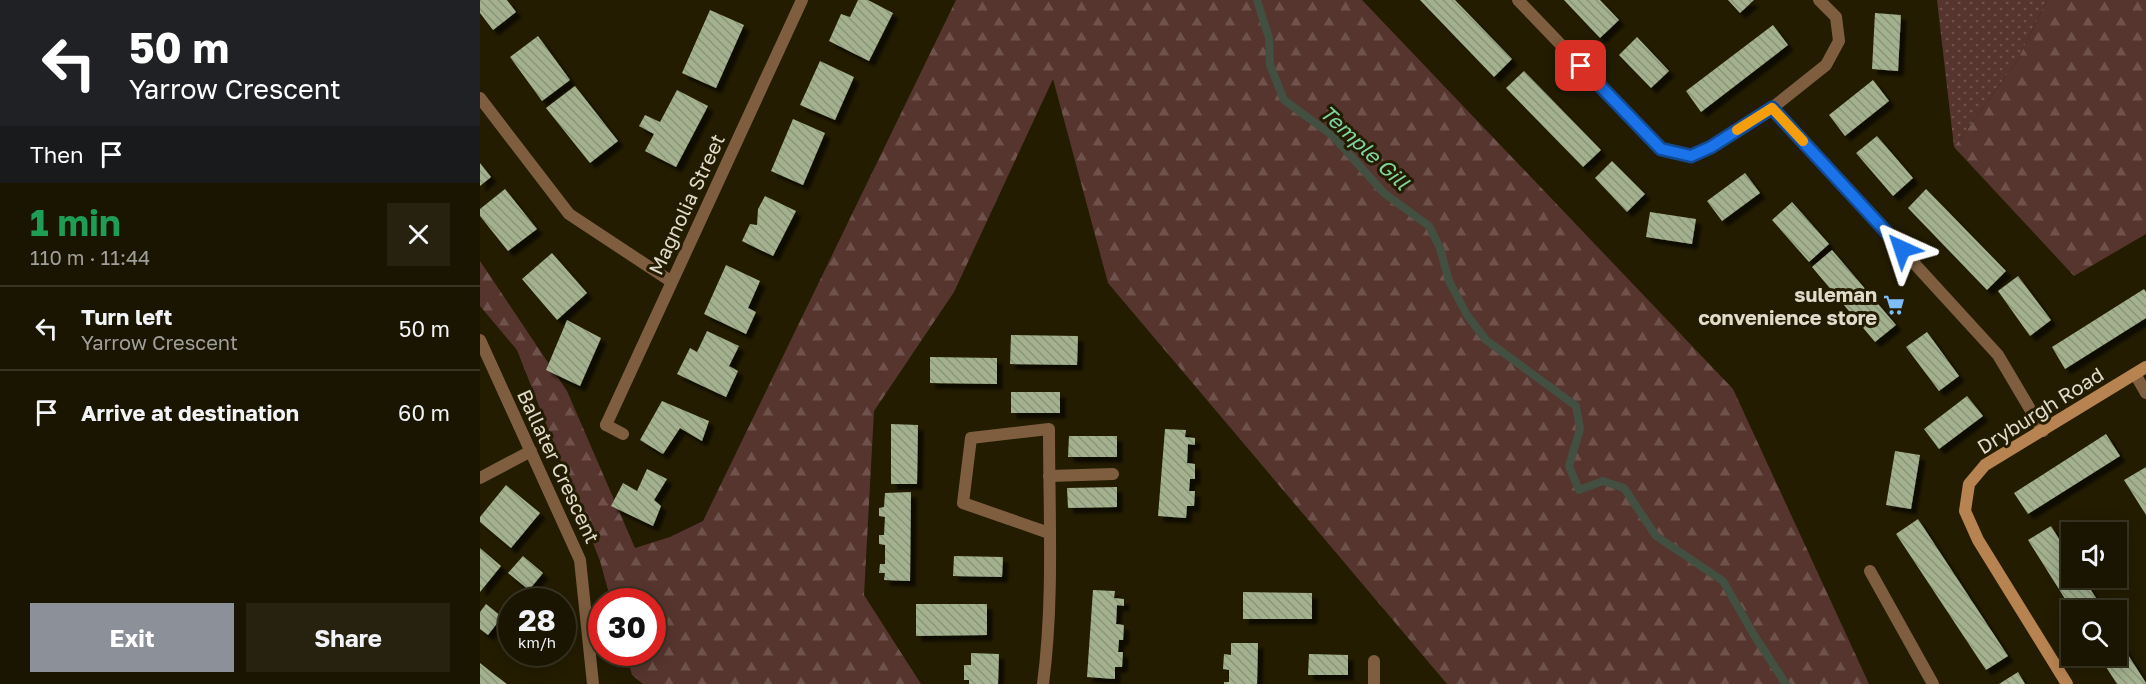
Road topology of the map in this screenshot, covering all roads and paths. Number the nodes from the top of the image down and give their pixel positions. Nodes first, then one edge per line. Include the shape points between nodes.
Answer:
1 (802, 0) edge
2 (1518, 0) edge
3 (1819, 0) edge
4 (480, 98) edge
5 (1772, 108) junction
6 (672, 282) junction
7 (480, 340) edge
8 (2146, 367) edge
9 (2134, 374) junction
10 (2146, 393) edge
11 (2043, 431) junction
12 (623, 434) dead end
13 (531, 451) junction
14 (1113, 474) dead end
15 (1049, 476) junction
16 (480, 478) edge
17 (1049, 533) junction
18 (1870, 571) dead end
19 (1374, 661) dead end
20 (593, 684) edge
21 (1043, 684) edge
22 (1374, 684) edge
23 (1933, 684) edge
24 (2067, 684) edge

1 - 6 street, Magnolia Street
2 - 5 street via 1661,149 1691,156
3 - 5 street via 1836,17 1839,41 1826,65
4 - 6 street via 569,214
5 - 11 street via 1998,355
6 - 12 street, Magnolia Street via 606,425
7 - 13 street, Ballater Crescent
8 - 9 street, Dryburgh Road
9 - 10 street
9 - 11 street, Dryburgh Road
11 - 24 street, Dryburgh Road via 1985,465 1969,484 1965,511 1978,540
13 - 16 street
13 - 20 street, Ballater Crescent via 580,560
14 - 15 street
15 - 17 street
15 - 17 street via 1049,429 970,438 963,503
17 - 21 street via 1049,637
18 - 23 street
19 - 22 street

